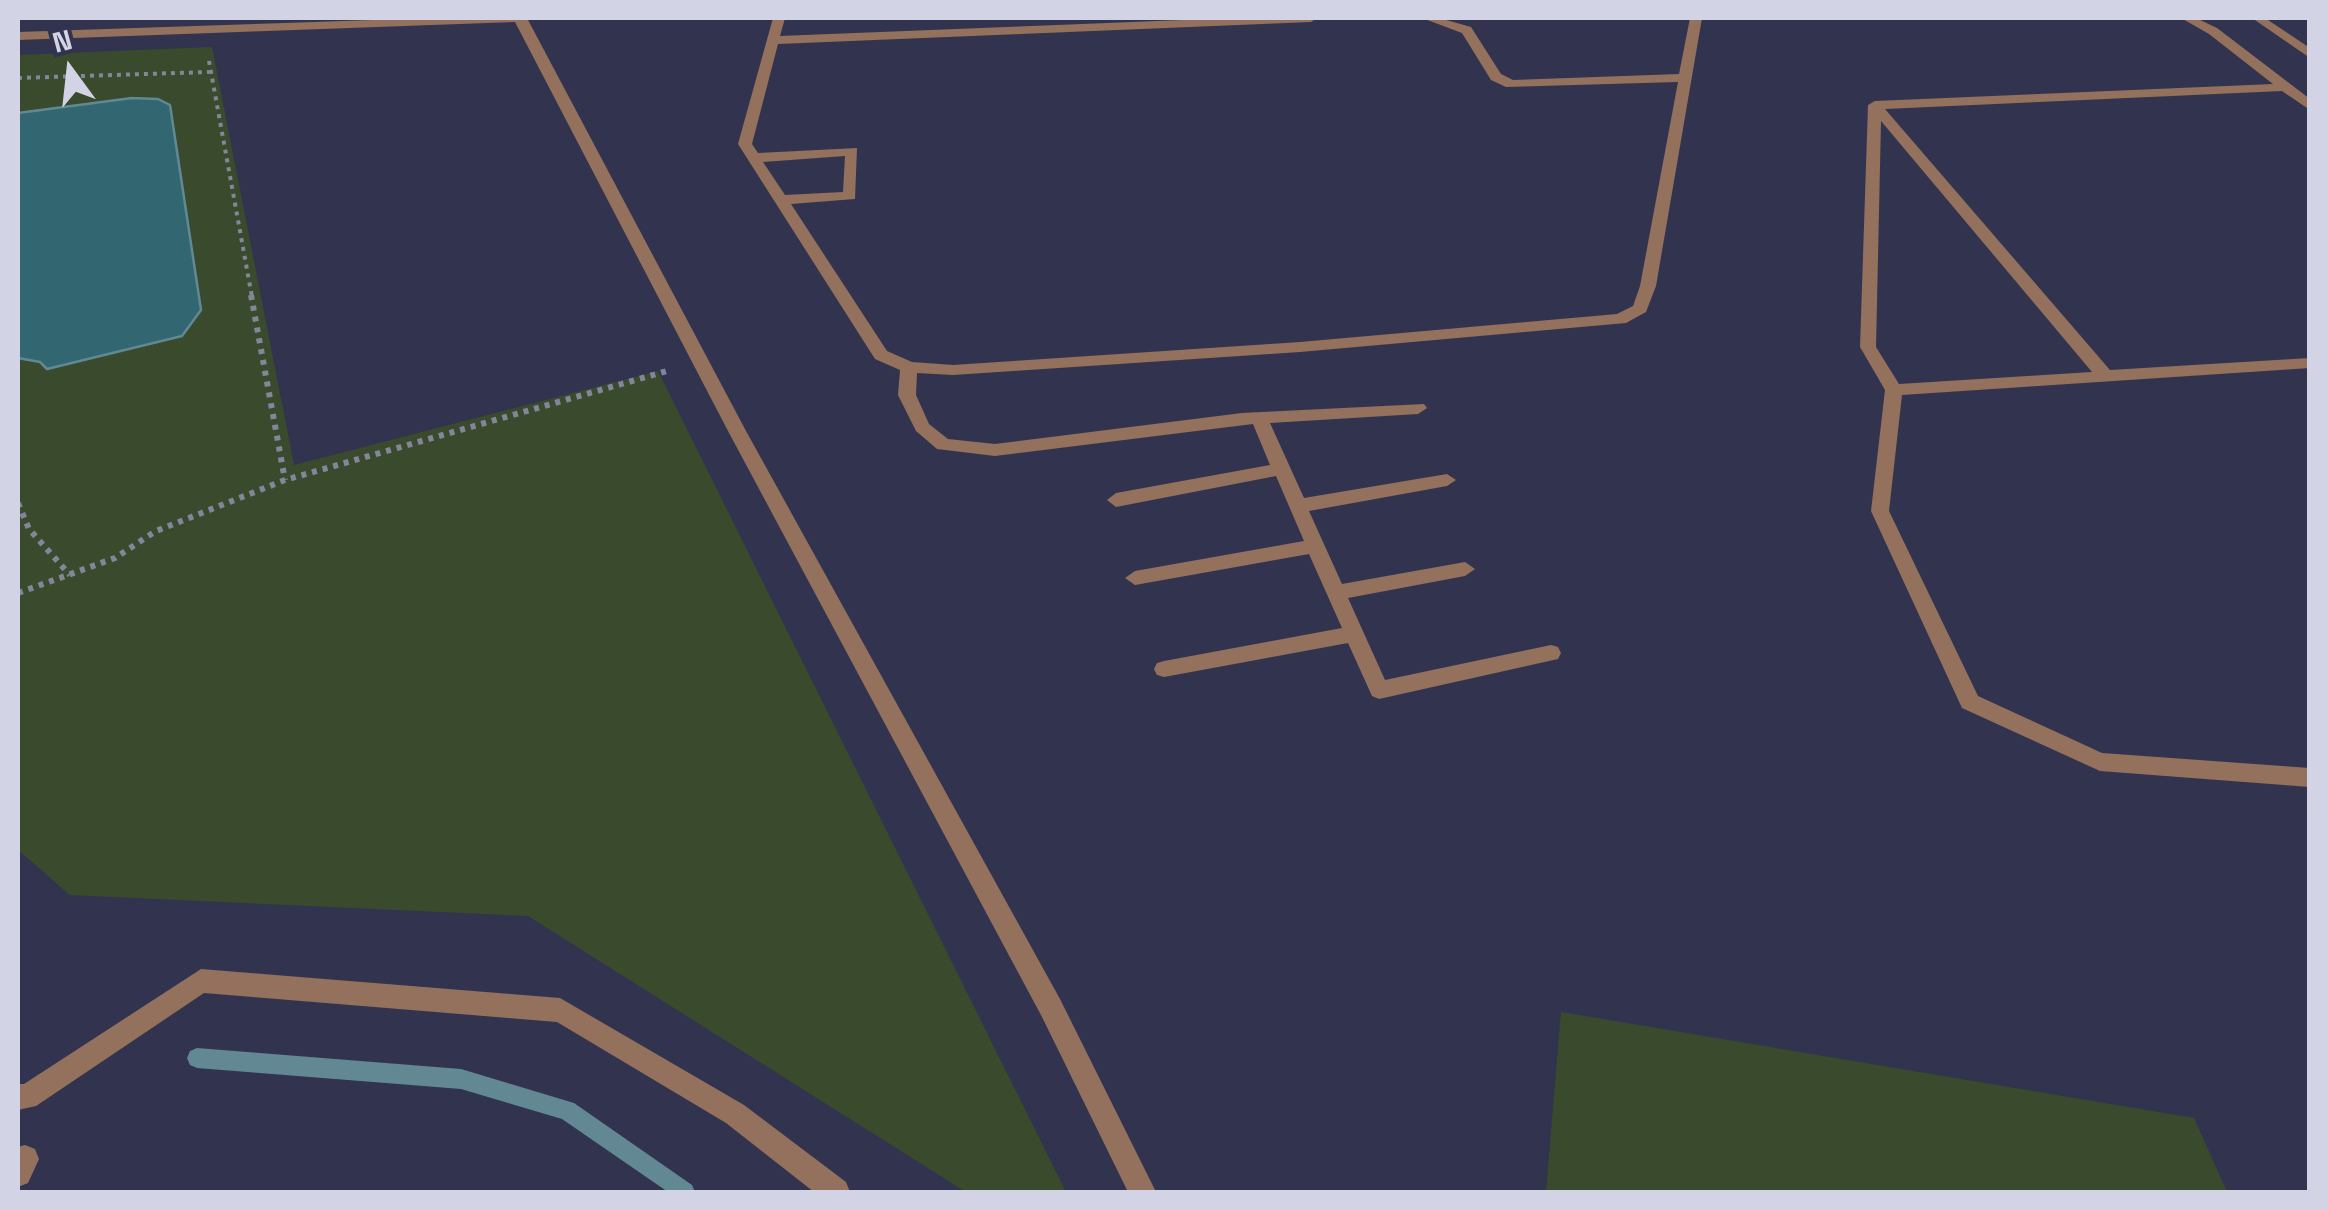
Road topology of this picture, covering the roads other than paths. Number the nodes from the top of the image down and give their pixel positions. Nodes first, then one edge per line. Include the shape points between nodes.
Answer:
1 (520, 18) edge
2 (779, 18) edge
3 (1311, 18) edge
4 (1428, 18) edge
5 (1696, 18) edge
6 (2187, 18) edge
7 (2258, 18) edge
8 (18, 36) edge
9 (773, 40) junction
10 (2310, 54) edge
11 (1685, 78) junction
12 (2284, 86) junction
13 (2307, 102) edge
14 (1874, 105) junction
15 (754, 158) junction
16 (782, 200) junction
17 (2310, 363) edge
18 (909, 368) junction
19 (2105, 376) junction
20 (1894, 390) junction
21 (1418, 408) dead end
22 (1259, 418) junction
23 (1281, 469) junction
24 (1447, 480) dead end
25 (1116, 500) dead end
26 (1298, 506) junction
27 (1315, 546) junction
28 (1465, 569) dead end
29 (1135, 578) dead end
30 (1336, 593) junction
31 (1354, 634) junction
32 (1551, 653) dead end
33 (1164, 669) dead end
34 (2310, 778) edge
35 (18, 1097) edge
36 (18, 1160) edge
37 (18, 1173) edge
38 (836, 1192) edge
39 (1142, 1192) edge

1 - 8 street
1 - 39 street via 1051,1008
2 - 9 street
3 - 9 street
4 - 11 street via 1468,30 1496,77 1511,84
5 - 11 street
6 - 12 street
7 - 10 street
9 - 15 street via 745,144
11 - 18 street via 1648,286 1640,309 1620,319 1088,361
12 - 13 street
12 - 14 street
14 - 19 street
14 - 20 street via 1868,346
15 - 16 street
15 - 16 street via 852,152 850,196
16 - 18 street via 881,355
17 - 19 street
18 - 22 street via 907,395 922,427 943,445 995,450
19 - 20 street
20 - 34 street via 1880,511 1970,702 2100,762
21 - 22 street
22 - 23 street
23 - 25 street
23 - 26 street
24 - 26 street
26 - 27 street
27 - 29 street
27 - 30 street
28 - 30 street
30 - 31 street
31 - 32 street via 1378,690
31 - 33 street
35 - 38 street via 201,981 560,1010 734,1114
36 - 37 street via 25,1159

